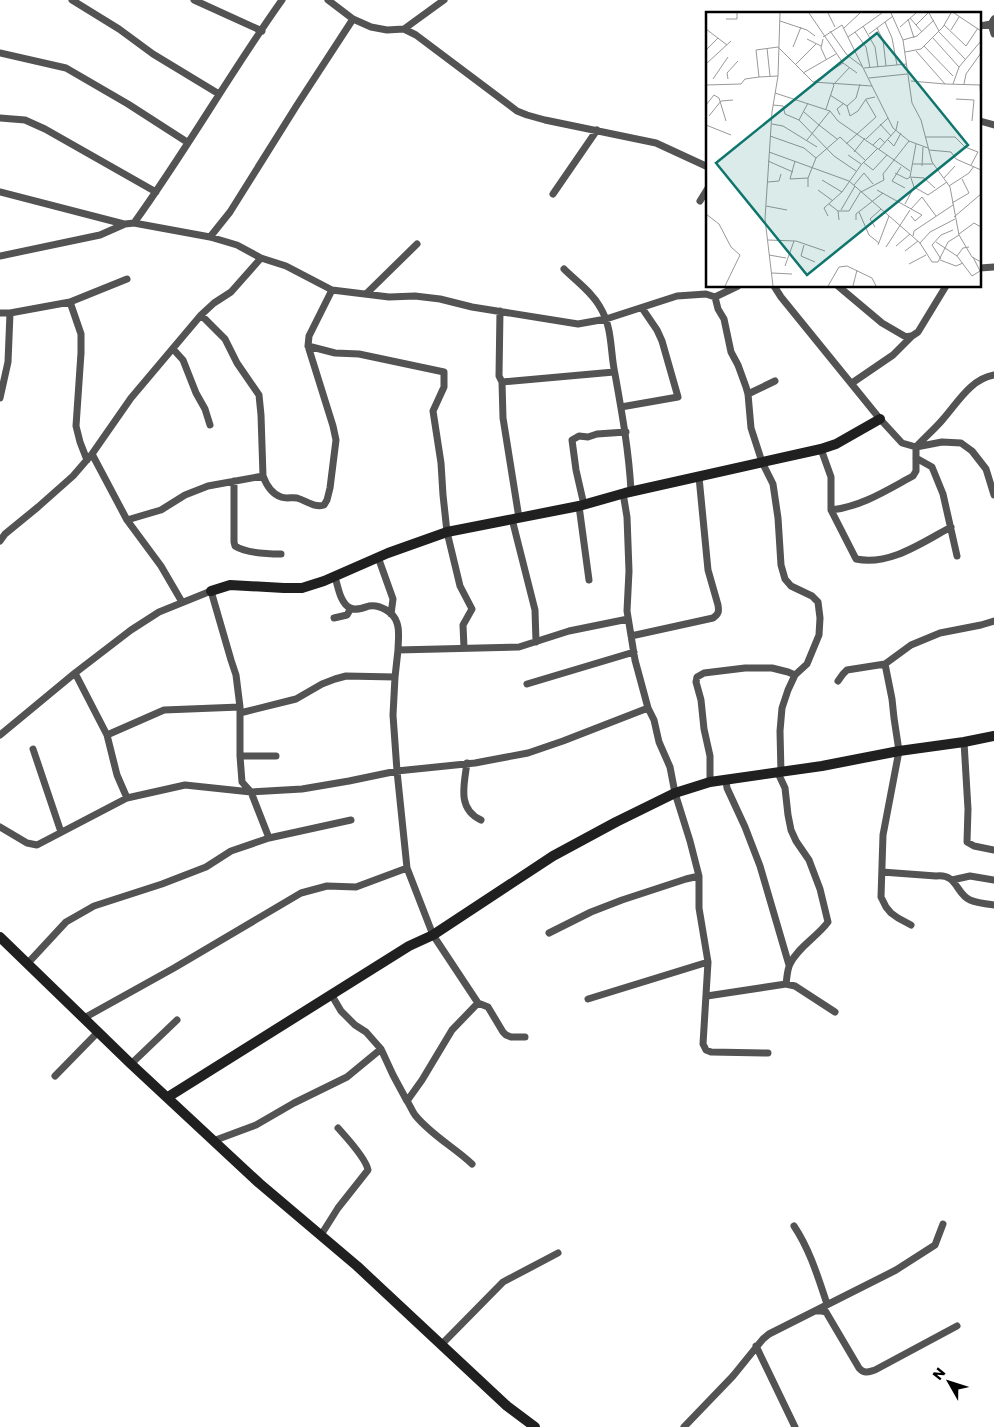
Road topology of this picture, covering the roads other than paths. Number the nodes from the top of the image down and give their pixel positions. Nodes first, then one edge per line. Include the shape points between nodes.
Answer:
1 (72, 0) edge
2 (194, 0) edge
3 (282, 0) edge
4 (328, 0) edge
5 (444, 0) edge
6 (353, 18) junction
7 (993, 22) edge
8 (404, 29) junction
9 (262, 31) junction
10 (994, 34) edge
11 (0, 54) edge
12 (219, 94) junction
13 (0, 118) edge
14 (597, 130) junction
15 (187, 142) junction
16 (706, 166) edge
17 (706, 191) edge
18 (0, 192) edge
19 (156, 192) junction
20 (553, 194) dead end
21 (700, 201) dead end
22 (134, 223) junction
23 (125, 224) junction
24 (210, 237) junction
25 (417, 244) dead end
26 (0, 256) edge
27 (261, 258) junction
28 (564, 269) dead end
29 (127, 279) dead end
30 (734, 288) edge
31 (775, 288) edge
32 (840, 288) edge
33 (945, 288) edge
34 (332, 290) junction
35 (366, 294) junction
36 (715, 297) junction
37 (70, 302) junction
38 (642, 308) junction
39 (500, 311) junction
40 (0, 313) edge
41 (10, 313) junction
42 (201, 315) junction
43 (606, 320) junction
44 (912, 336) junction
45 (308, 346) junction
46 (173, 349) junction
47 (614, 372) junction
48 (994, 375) edge
49 (502, 382) junction
50 (774, 382) dead end
51 (852, 384) junction
52 (748, 394) junction
53 (0, 398) edge
54 (621, 407) junction
55 (880, 419) junction
56 (210, 425) dead end
57 (626, 432) junction
58 (916, 447) junction
59 (821, 449) junction
60 (89, 457) junction
61 (916, 458) junction
62 (762, 462) junction
63 (994, 464) edge
64 (986, 469) junction
65 (263, 476) junction
66 (699, 477) junction
67 (234, 481) junction
68 (627, 492) junction
69 (994, 495) edge
70 (582, 506) junction
71 (831, 510) junction
72 (516, 518) junction
73 (127, 520) junction
74 (952, 527) junction
75 (446, 532) junction
76 (0, 540) edge
77 (282, 554) dead end
78 (957, 556) dead end
79 (378, 557) junction
80 (335, 577) junction
81 (589, 580) dead end
82 (211, 591) junction
83 (393, 599) junction
84 (182, 602) junction
85 (380, 607) junction
86 (351, 608) junction
87 (391, 614) junction
88 (334, 618) dead end
89 (628, 619) junction
90 (994, 621) edge
91 (631, 636) junction
92 (536, 642) junction
93 (464, 648) junction
94 (398, 650) junction
95 (634, 652) junction
96 (886, 664) junction
97 (75, 673) junction
98 (796, 676) junction
99 (394, 677) junction
100 (838, 681) dead end
101 (527, 684) dead end
102 (648, 708) junction
103 (240, 710) junction
104 (107, 734) junction
105 (0, 735) edge
106 (994, 736) edge
107 (964, 742) junction
108 (34, 749) dead end
109 (899, 751) junction
110 (240, 756) junction
111 (276, 756) dead end
112 (468, 764) junction
113 (396, 771) junction
114 (780, 773) junction
115 (726, 781) junction
116 (710, 782) junction
117 (252, 792) junction
118 (675, 793) junction
119 (127, 798) junction
120 (351, 820) dead end
121 (481, 820) dead end
122 (0, 827) edge
123 (61, 832) junction
124 (269, 838) junction
125 (994, 850) edge
126 (407, 868) junction
127 (882, 872) junction
128 (699, 876) junction
129 (952, 880) junction
130 (994, 880) edge
131 (994, 905) edge
132 (911, 925) dead end
133 (549, 933) dead end
134 (433, 935) junction
135 (0, 937) edge
136 (708, 962) junction
137 (28, 963) junction
138 (789, 965) junction
139 (786, 984) junction
140 (331, 994) junction
141 (707, 996) junction
142 (588, 999) dead end
143 (478, 1003) junction
144 (835, 1012) dead end
145 (84, 1018) junction
146 (177, 1020) dead end
147 (98, 1032) junction
148 (525, 1037) dead end
149 (381, 1049) junction
150 (768, 1053) dead end
151 (131, 1064) junction
152 (54, 1076) dead end
153 (168, 1096) junction
154 (407, 1101) junction
155 (338, 1128) dead end
156 (213, 1140) junction
157 (472, 1164) dead end
158 (943, 1224) dead end
159 (794, 1226) dead end
160 (321, 1235) junction
161 (558, 1253) dead end
162 (827, 1304) junction
163 (816, 1311) junction
164 (957, 1326) dead end
165 (441, 1345) junction
166 (756, 1346) junction
167 (534, 1427) edge
168 (684, 1427) edge
169 (796, 1427) edge

1 - 12 street
2 - 9 street
3 - 9 street
4 - 6 street
5 - 8 street
6 - 8 street via 371,27
6 - 24 street via 230,212
7 - 10 street
8 - 14 street via 516,110 545,120
9 - 12 street
11 - 15 street via 66,68
12 - 15 street
13 - 19 street via 25,120 45,129
14 - 16 street via 656,143
14 - 20 street
15 - 19 street
17 - 21 street
18 - 23 street
19 - 22 street
22 - 23 street
22 - 24 street
23 - 26 street via 100,235
24 - 27 street via 237,245
25 - 35 street
27 - 34 street via 286,266
27 - 42 street via 231,292
28 - 43 street via 594,297
29 - 37 street
30 - 36 street
31 - 51 street
32 - 44 street via 882,323 906,337
33 - 44 street via 918,332
34 - 35 street
34 - 45 street via 308,336
35 - 39 street via 389,298 440,298
36 - 38 street via 706,294 677,296
36 - 52 street
37 - 41 street
37 - 60 street via 81,334 76,426
38 - 43 street
38 - 54 street via 662,341 678,397
39 - 43 street via 578,324
39 - 49 street
40 - 41 street
41 - 53 street via 8,362
42 - 46 street
42 - 65 street via 225,339 259,396
43 - 47 street via 612,342
44 - 51 street via 893,355
45 - 65 street via 336,440 327,500 318,506 296,498 280,497 270,490
45 - 75 street via 444,372 444,387 432,411 441,463
46 - 56 street via 183,360
46 - 60 street via 131,398
47 - 49 street
47 - 54 street
48 - 58 street via 984,376 966,392
49 - 72 street via 503,418
50 - 52 street
51 - 55 street
52 - 62 street via 751,428
54 - 57 street
55 - 58 street via 902,443
55 - 59 street
57 - 68 street
57 - 70 street via 579,436 572,440
58 - 61 street
58 - 64 street via 942,442 961,443
59 - 62 street
59 - 71 street via 831,477
60 - 73 street
60 - 76 street via 73,476
61 - 71 street via 913,476 862,502
61 - 74 street via 932,467 944,494
62 - 66 street
62 - 98 street via 773,484 785,580 818,602 819,635 807,664
63 - 64 street
64 - 69 street
65 - 67 street
66 - 68 street
66 - 91 street via 708,570 718,615
67 - 73 street via 208,486 161,510
67 - 77 street via 235,546
68 - 70 street
68 - 89 street
70 - 72 street
70 - 81 street
71 - 74 street via 856,559 864,561 894,557
72 - 75 street
72 - 92 street via 535,610
73 - 84 street via 161,566
74 - 78 street
75 - 79 street
75 - 93 street via 460,586 472,610 463,625
79 - 80 street
79 - 83 street
80 - 82 street via 302,588 230,585
80 - 86 street via 345,604
82 - 84 street
82 - 103 street via 236,675
83 - 85 street
83 - 87 street
84 - 97 street via 130,630
85 - 86 street
85 - 87 street
86 - 88 street via 347,615
87 - 94 street via 397,622
89 - 91 street
89 - 92 street via 569,631
90 - 96 street via 940,633 911,646
91 - 95 street
92 - 93 street via 519,647
93 - 94 street
94 - 99 street
95 - 101 street
95 - 102 street
96 - 100 street via 847,670
96 - 109 street
97 - 104 street
97 - 105 street
98 - 114 street via 782,708
98 - 116 street via 772,668 745,668 704,673 697,677 710,756
99 - 103 street via 346,676 322,684 296,699
99 - 113 street
102 - 112 street via 564,742 528,753
102 - 118 street via 670,767
103 - 104 street via 164,710
103 - 110 street
104 - 119 street via 117,775
106 - 107 street
107 - 109 street
107 - 125 street via 967,842
108 - 123 street
109 - 114 street
109 - 127 street via 883,835
110 - 111 street
110 - 117 street via 242,782
112 - 113 street
112 - 121 street via 463,788 466,808
113 - 117 street via 302,789
113 - 126 street
114 - 115 street
114 - 138 street via 792,830 809,860 828,922
115 - 116 street
115 - 138 street via 760,866
116 - 118 street
117 - 119 street via 185,785
117 - 124 street
118 - 128 street
118 - 134 street via 553,856
119 - 123 street
120 - 124 street
122 - 123 street via 32,845
124 - 137 street via 231,851 206,867 94,906 66,922
126 - 134 street
126 - 145 street via 356,887 327,886 300,893
127 - 129 street via 942,875
127 - 132 street via 881,897 886,907
128 - 133 street via 599,909
128 - 136 street via 699,908
129 - 130 street via 970,876
129 - 131 street via 968,900
134 - 140 street
134 - 143 street
135 - 137 street
136 - 141 street
136 - 142 street
137 - 145 street
138 - 139 street
139 - 141 street
139 - 144 street via 795,986
140 - 149 street via 341,1011
140 - 153 street
141 - 150 street via 703,1044 706,1050
143 - 148 street via 488,1007 506,1035
143 - 154 street via 452,1030
145 - 147 street
146 - 151 street
147 - 151 street
147 - 152 street
149 - 154 street
149 - 156 street via 347,1077 256,1125
151 - 153 street
153 - 156 street
154 - 157 street via 414,1114
155 - 160 street via 352,1143 368,1170
156 - 160 street
158 - 162 street via 935,1245 896,1270
159 - 162 street via 817,1272
160 - 165 street
161 - 165 street via 503,1282
162 - 163 street
163 - 164 street via 826,1312 859,1368 867,1372
163 - 166 street via 769,1334
165 - 167 street
166 - 168 street via 733,1376
166 - 169 street

